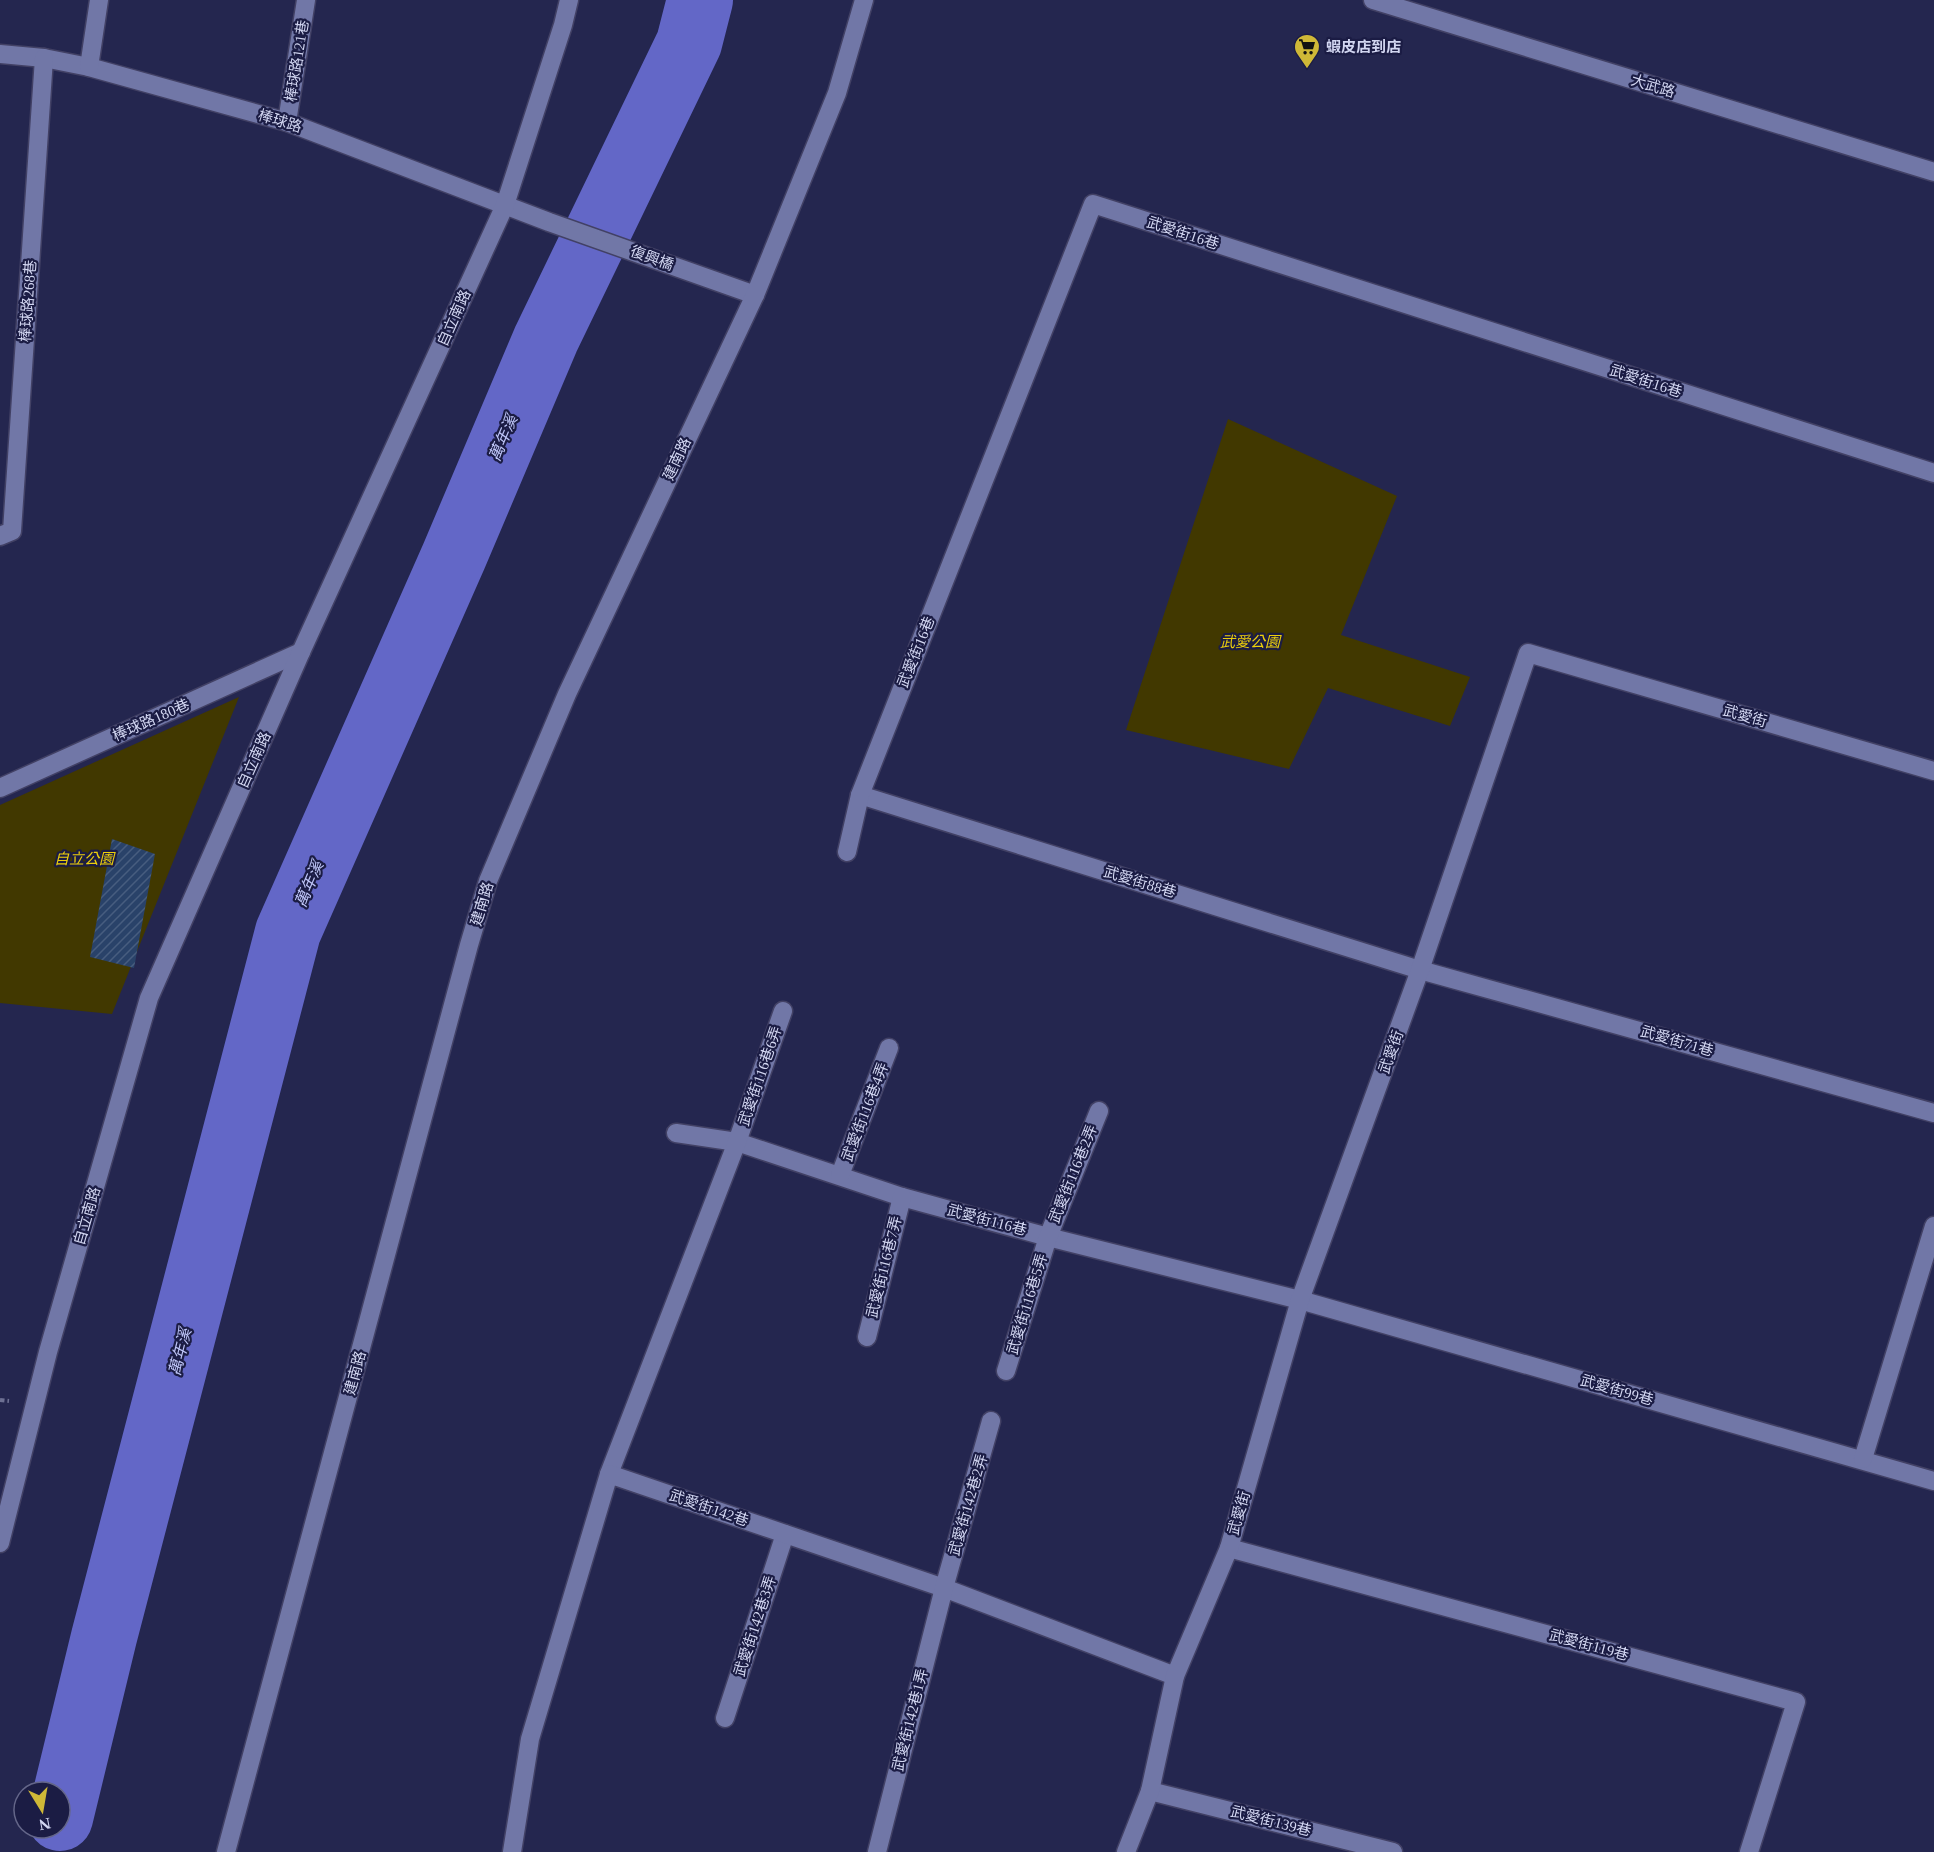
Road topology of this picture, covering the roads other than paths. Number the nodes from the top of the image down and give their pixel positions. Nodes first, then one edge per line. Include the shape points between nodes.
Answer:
1 (99, 0) edge
2 (306, 0) edge
3 (569, 0) edge
4 (864, 0) edge
5 (1373, 0) edge
6 (0, 54) edge
7 (44, 58) junction
8 (89, 67) junction
9 (287, 122) junction
10 (1934, 172) edge
11 (505, 205) junction
12 (549, 222) joint
13 (755, 295) junction
14 (1934, 473) edge
15 (0, 536) edge
16 (301, 652) junction
17 (1934, 771) edge
18 (0, 788) edge
19 (860, 795) junction
20 (847, 852) dead end
21 (1420, 970) junction
22 (783, 1011) dead end
23 (889, 1048) dead end
24 (1099, 1112) dead end
25 (1934, 1113) edge
26 (676, 1133) dead end
27 (737, 1142) junction
28 (840, 1175) junction
29 (902, 1197) junction
30 (1934, 1226) edge
31 (1048, 1237) junction
32 (1300, 1300) junction
33 (867, 1337) dead end
34 (1006, 1371) dead end
35 (991, 1421) dead end
36 (1863, 1459) junction
37 (609, 1474) junction
38 (1934, 1481) edge
39 (785, 1534) junction
40 (0, 1543) edge
41 (1229, 1548) junction
42 (944, 1588) junction
43 (1175, 1676) junction
44 (725, 1718) dead end
45 (1150, 1791) junction
46 (226, 1852) edge
47 (512, 1852) edge
48 (877, 1852) edge
49 (1126, 1852) edge
50 (1393, 1852) edge
51 (1749, 1852) edge

1 - 8 street
2 - 9 street, 棒球路121巷
3 - 11 street, 自立南路
4 - 13 street, 建南路 via 837,93
5 - 10 street, 大武路
6 - 7 street, 棒球路
7 - 8 street, 棒球路
7 - 15 street, 棒球路268巷 via 12,531
8 - 9 street, 棒球路
9 - 11 street, 棒球路
11 - 12 street, 棒球路
11 - 16 street, 自立南路
12 - 13 street, 復興橋
13 - 46 street, 建南路 via 567,694 488,881
14 - 19 street, 武愛街16巷 via 1094,204
16 - 18 street, 棒球路180巷
16 - 40 street, 自立南路 via 149,998 48,1352
17 - 21 street, 武愛街 via 1528,653
19 - 20 street, 武愛街16巷
19 - 21 street, 武愛街88巷
21 - 25 street, 武愛街71巷
21 - 32 street, 武愛街
22 - 27 street, 武愛街116巷6弄
23 - 28 street, 武愛街116巷4弄
24 - 31 street, 武愛街116巷2弄
26 - 27 street, 武愛街116巷
27 - 28 street, 武愛街116巷
27 - 37 street, 武愛街116巷6弄
28 - 29 street, 武愛街116巷
29 - 31 street, 武愛街116巷
29 - 33 street, 武愛街116巷7弄
30 - 36 street
31 - 32 street, 武愛街116巷
31 - 34 street, 武愛街116巷5弄
32 - 36 street, 武愛街99巷
32 - 41 street, 武愛街
35 - 42 street, 武愛街142巷2弄
36 - 38 street, 武愛街99巷
37 - 39 street, 武愛街142巷
37 - 47 street via 530,1739
39 - 42 street, 武愛街142巷
39 - 44 street, 武愛街142巷3弄
41 - 43 street, 武愛街
41 - 51 street, 武愛街119巷 via 1796,1702
42 - 43 street, 武愛街142巷
42 - 48 street, 武愛街142巷1弄
43 - 45 street, 武愛街
45 - 49 street, 武愛街
45 - 50 street, 武愛街139巷

